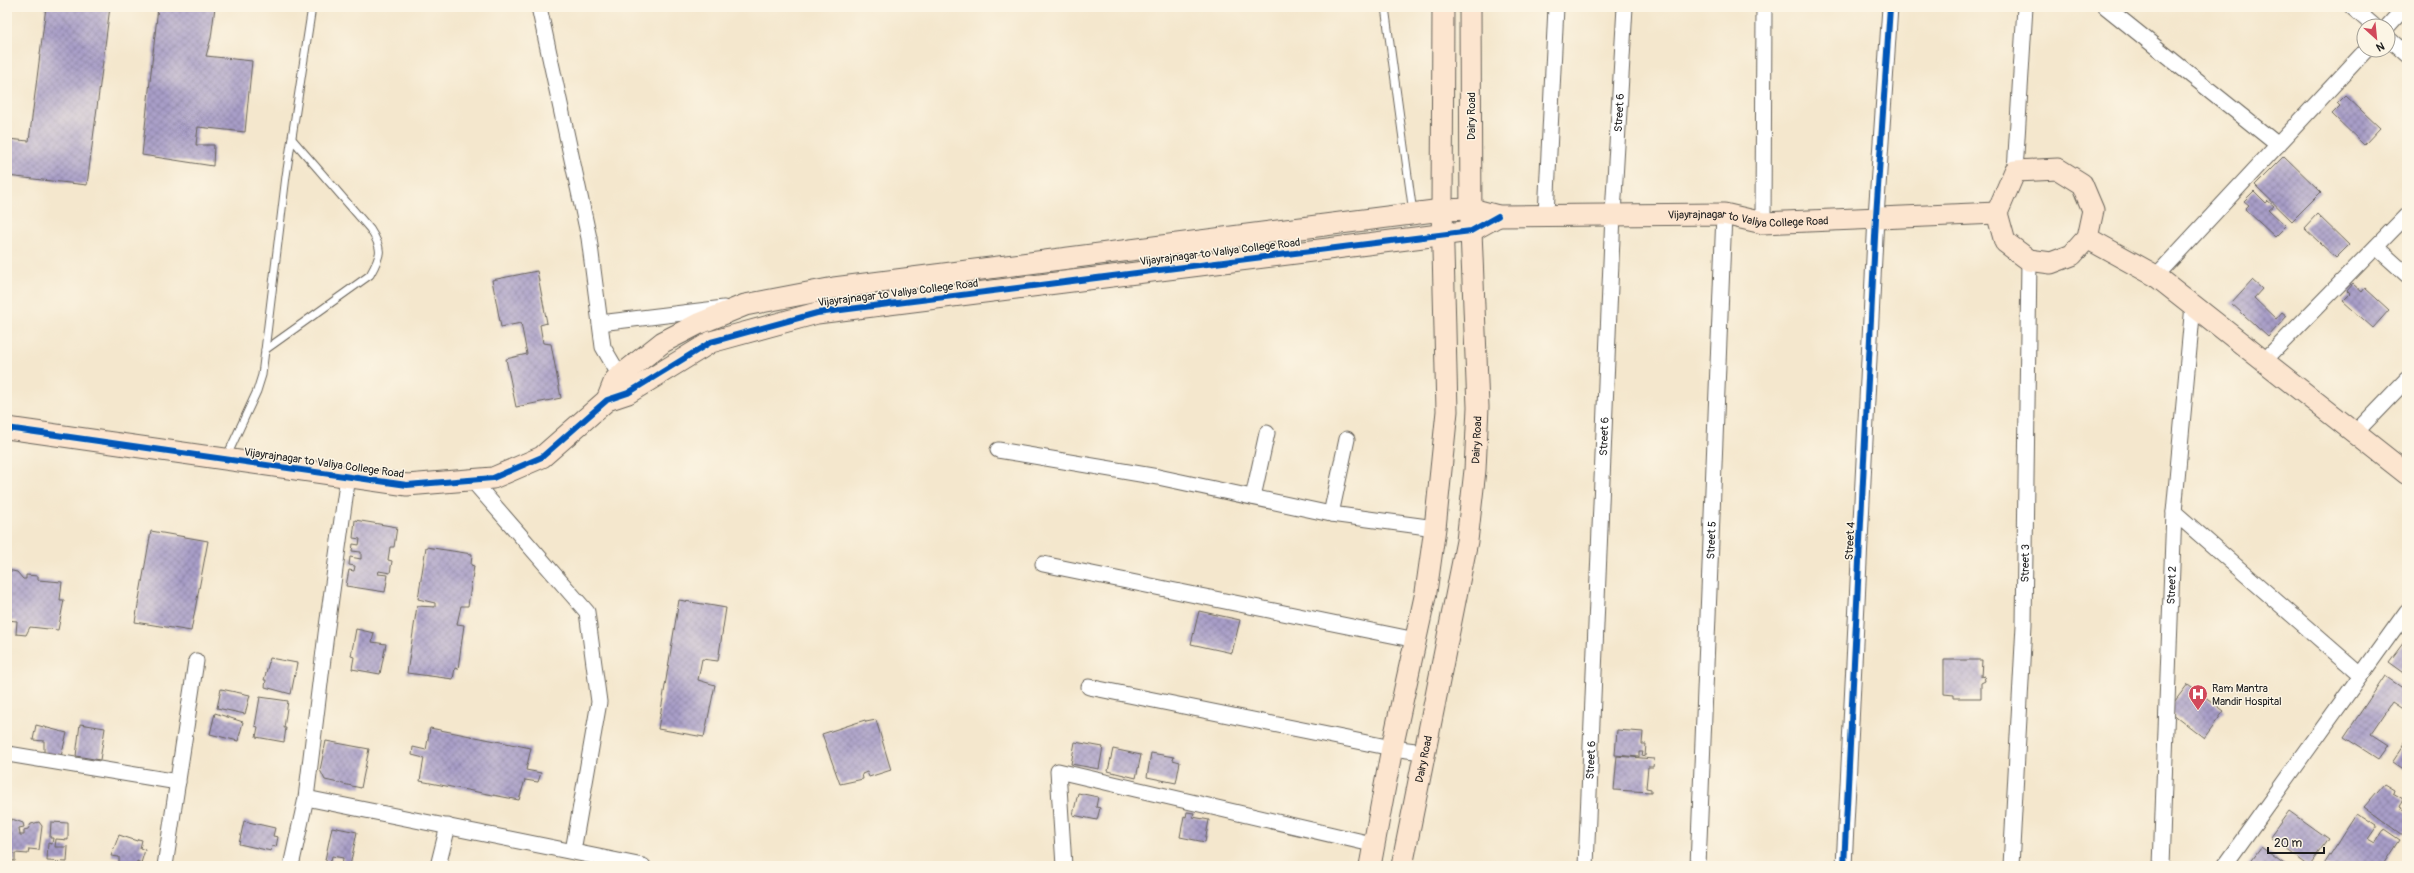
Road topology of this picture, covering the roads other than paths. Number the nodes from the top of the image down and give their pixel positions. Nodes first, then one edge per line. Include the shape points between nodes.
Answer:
1 (312, 7) edge
2 (539, 7) edge
3 (1385, 7) edge
4 (1443, 7) edge
5 (1470, 7) edge
6 (1556, 7) edge
7 (1625, 7) edge
8 (1764, 7) edge
9 (1890, 7) edge
10 (2025, 7) edge
11 (2106, 7) edge
12 (2352, 7) edge
13 (2405, 7) edge
14 (2365, 18) edge
15 (2395, 18) edge
16 (2396, 45) edge
17 (2407, 55) edge
18 (2359, 58) edge
19 (292, 139) junction
20 (2278, 145) junction
21 (2015, 171) junction
22 (1471, 209) junction
23 (1442, 210) junction
24 (1997, 212) junction
25 (1413, 213) junction
26 (1613, 214) junction
27 (1724, 214) junction
28 (1546, 215) junction
29 (2407, 215) edge
30 (1498, 216) junction
31 (1876, 217) junction
32 (1762, 223) junction
33 (1471, 231) junction
34 (1443, 233) junction
35 (2088, 238) junction
36 (2376, 247) junction
37 (2028, 260) junction
38 (2407, 275) edge
39 (2156, 276) junction
40 (745, 305) junction
41 (2193, 305) junction
42 (600, 323) junction
43 (265, 350) junction
44 (2264, 361) junction
45 (620, 376) junction
46 (2407, 379) edge
47 (607, 400) junction
48 (7, 428) edge
49 (1267, 433) dead end
50 (2355, 433) junction
51 (1347, 438) dead end
52 (998, 450) dead end
53 (225, 459) junction
54 (2407, 474) edge
55 (348, 476) junction
56 (472, 480) junction
57 (1253, 497) junction
58 (2174, 512) junction
59 (1331, 514) junction
60 (1435, 528) junction
61 (1043, 564) dead end
62 (2407, 611) edge
63 (1416, 640) junction
64 (196, 661) dead end
65 (2361, 675) junction
66 (1089, 687) dead end
67 (1392, 748) junction
68 (1423, 752) junction
69 (8, 754) edge
70 (178, 782) junction
71 (306, 798) junction
72 (448, 826) junction
73 (1376, 845) junction
74 (573, 851) junction
75 (165, 866) edge
76 (291, 866) edge
77 (438, 866) edge
78 (643, 866) edge
79 (1064, 866) edge
80 (1370, 866) edge
81 (1402, 866) edge
82 (1586, 866) edge
83 (1698, 866) edge
84 (1844, 866) edge
85 (2011, 866) edge
86 (2161, 866) edge
87 (2224, 866) edge

1 - 19 lane
2 - 42 street via 589,238
3 - 25 lane
4 - 23 street
5 - 22 street, Dairy Road
6 - 28 street
7 - 26 street, Street 6
8 - 32 street
9 - 31 street, Street 4
10 - 21 street
11 - 20 street
12 - 14 street
13 - 15 street
16 - 17 street
18 - 20 street
19 - 43 lane
19 - 43 lane via 370,229 379,242 381,257 370,275
20 - 39 street
21 - 24 street
21 - 35 street via 2058,169 2082,184 2093,210
22 - 23 street, Vijayrajnagar to Valiya College Road
22 - 30 street, Vijayrajnagar to Valiya College Road
22 - 33 street, Dairy Road
23 - 25 street, Vijayrajnagar to Valiya College Road
23 - 34 street
24 - 31 street, Vijayrajnagar to Valiya College Road
24 - 37 street via 2005,242
25 - 40 street, Vijayrajnagar to Valiya College Road via 842,287
26 - 27 street, Vijayrajnagar to Valiya College Road
26 - 28 street, Vijayrajnagar to Valiya College Road
26 - 82 street, Street 6
27 - 32 street, Vijayrajnagar to Valiya College Road
27 - 83 street, Street 5
28 - 30 street, Vijayrajnagar to Valiya College Road
29 - 36 street
30 - 33 street, Vijayrajnagar to Valiya College Road
31 - 32 street, Vijayrajnagar to Valiya College Road
31 - 84 street, Street 4
33 - 34 street, Vijayrajnagar to Valiya College Road
33 - 68 street, Dairy Road via 1478,407 1475,470 1467,541
34 - 47 street, Vijayrajnagar to Valiya College Road via 817,313 711,342 628,393
34 - 60 street via 1447,411
35 - 37 street via 2072,255 2051,263
35 - 39 street
36 - 38 street
36 - 44 street
37 - 85 street, Street 3 via 2024,625
39 - 41 street
40 - 42 street
40 - 45 street, Vijayrajnagar to Valiya College Road via 698,324 663,342
41 - 44 street
41 - 58 street, Street 2
42 - 45 street via 603,347
43 - 53 lane via 257,391
44 - 50 street
45 - 47 street, Vijayrajnagar to Valiya College Road via 612,385
46 - 50 street
47 - 56 street, Vijayrajnagar to Valiya College Road via 542,457 493,478
48 - 53 street, Vijayrajnagar to Valiya College Road
49 - 57 street
50 - 54 street
51 - 59 street
52 - 57 street via 1158,477
53 - 55 street, Vijayrajnagar to Valiya College Road
55 - 56 street, Vijayrajnagar to Valiya College Road via 407,485
55 - 71 street
56 - 74 street via 587,612 599,702
57 - 59 street
58 - 65 street
58 - 86 street, Street 2
59 - 60 street
60 - 63 street
61 - 63 street
62 - 65 street
63 - 67 street
64 - 70 street
65 - 87 street
66 - 67 street
67 - 68 street
67 - 73 street
68 - 81 street, Dairy Road
69 - 70 street
70 - 75 street
71 - 72 street
71 - 76 street
72 - 74 street
72 - 77 street
73 - 79 street via 1058,772
73 - 80 street
74 - 78 street

